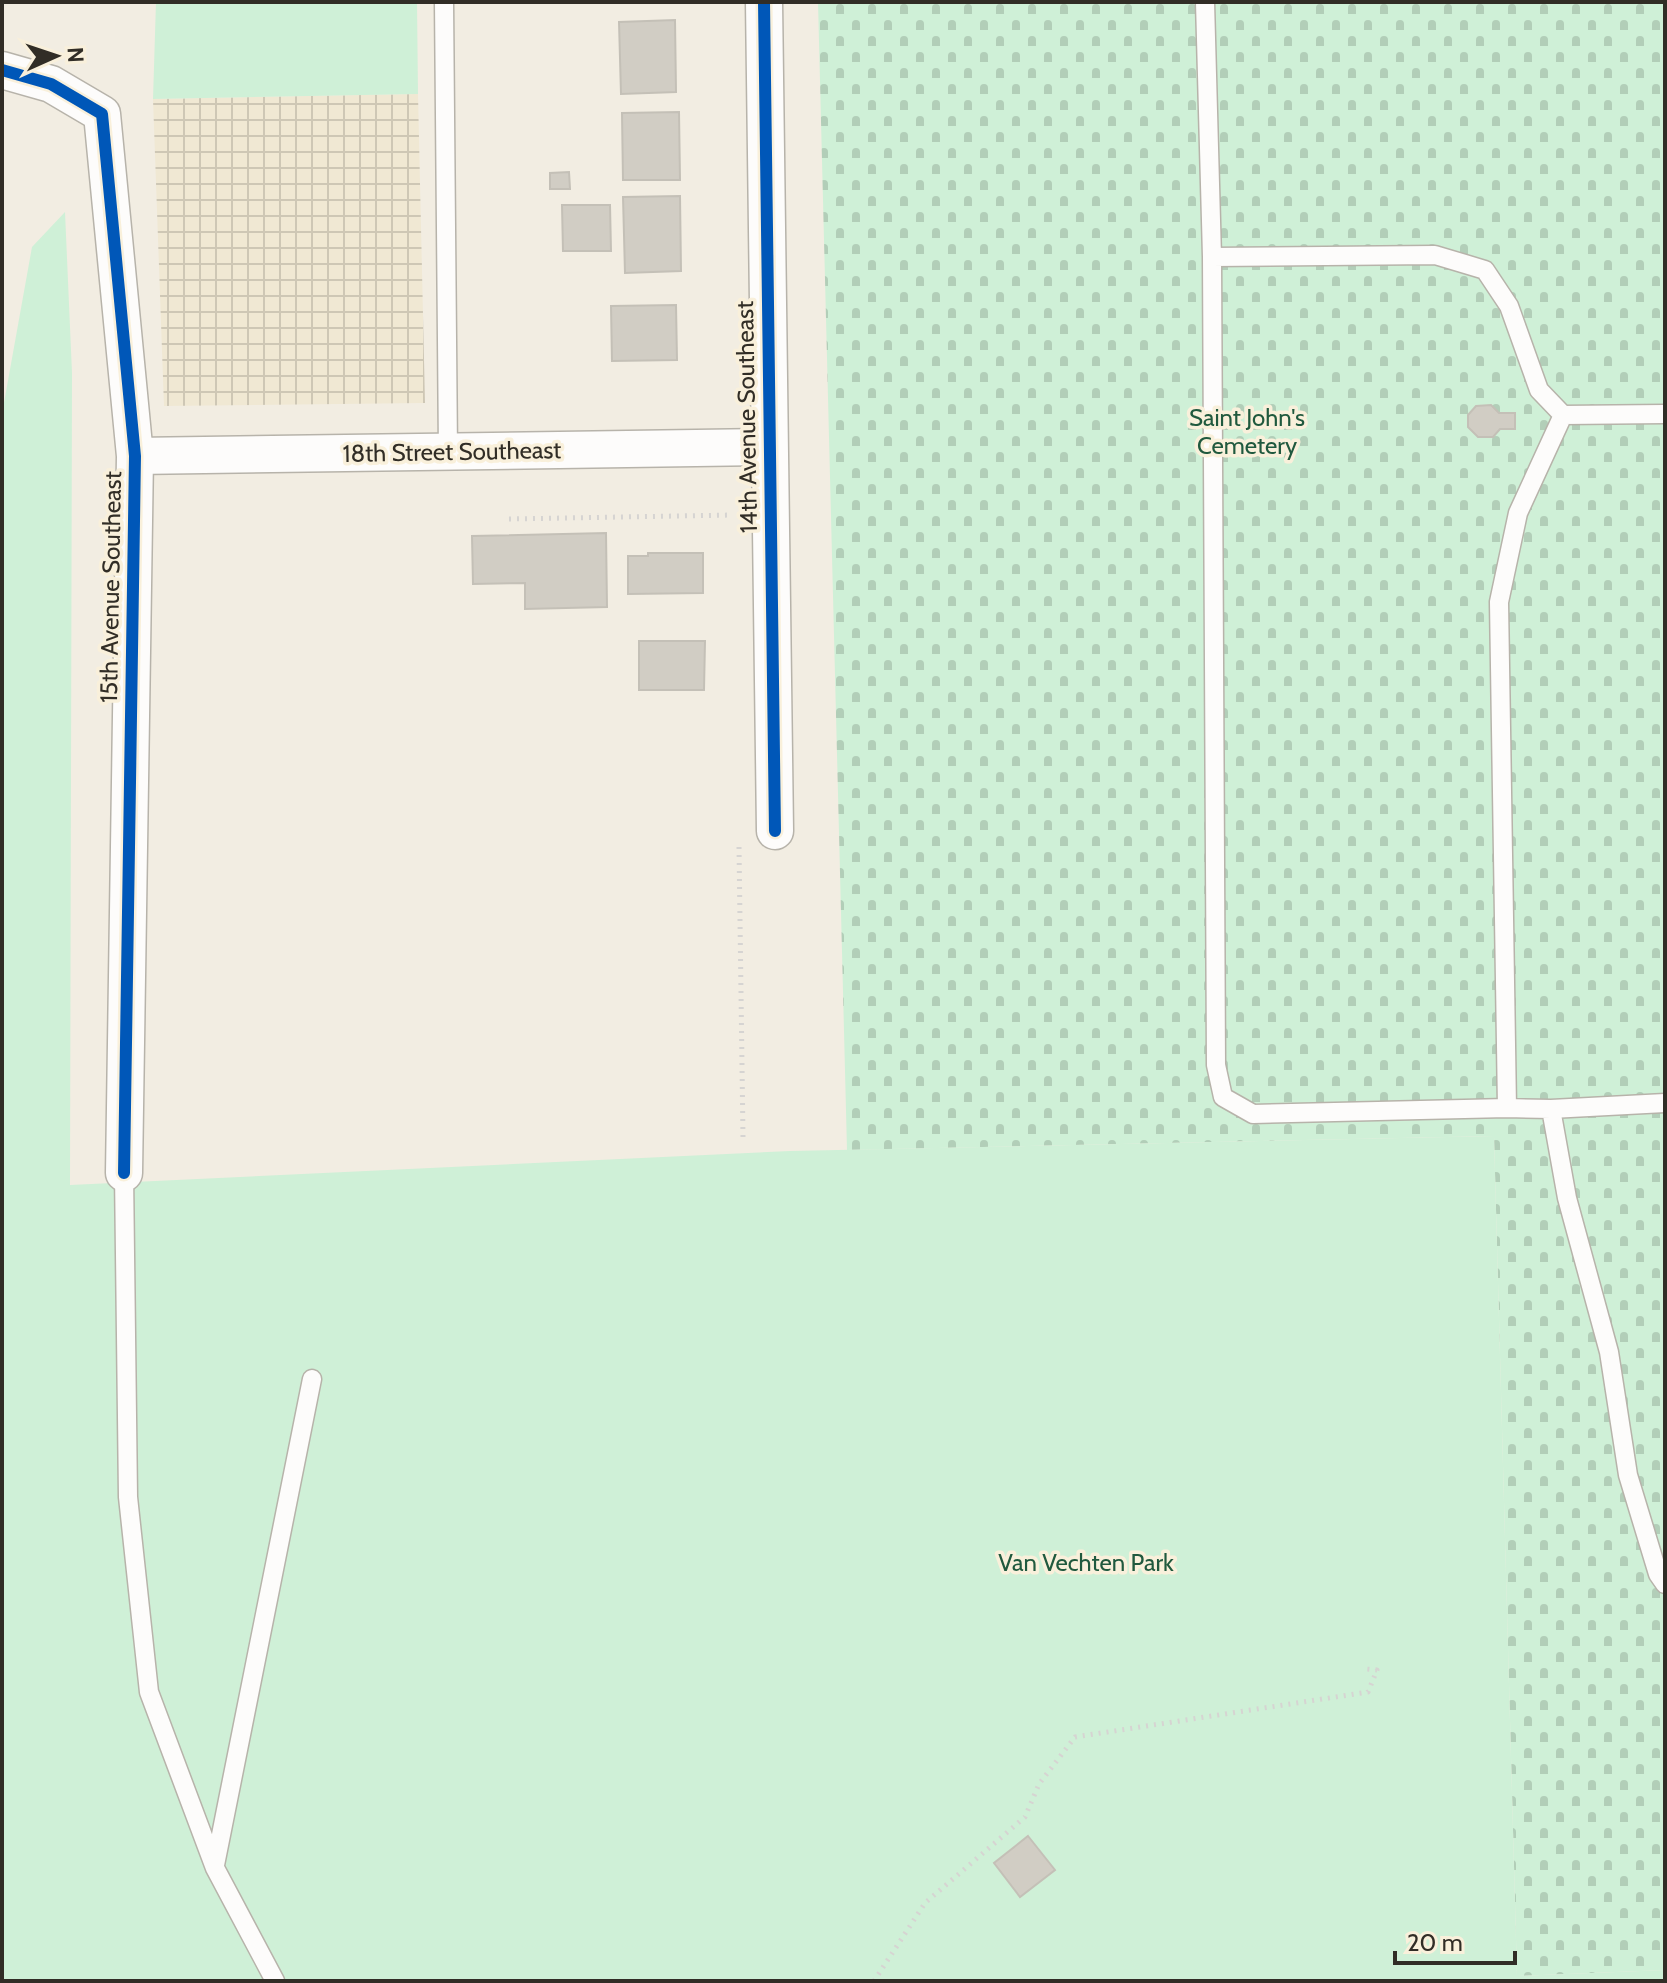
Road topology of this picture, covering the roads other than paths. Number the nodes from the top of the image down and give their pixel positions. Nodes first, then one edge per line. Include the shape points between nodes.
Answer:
1 (444, 2) edge
2 (764, 2) edge
3 (1205, 2) edge
4 (2, 70) edge
5 (1212, 257) junction
6 (1665, 414) edge
7 (1563, 415) junction
8 (769, 447) junction
9 (448, 452) junction
10 (135, 456) junction
11 (775, 831) dead end
12 (1665, 1103) edge
13 (1507, 1108) junction
14 (1551, 1109) junction
15 (124, 1173) joint
16 (312, 1379) dead end
17 (1665, 1584) edge
18 (215, 1868) junction
19 (275, 1981) edge

1 - 9 lane
2 - 8 street, 14th Avenue Southeast
3 - 5 lane
4 - 10 street, 15th Avenue Southeast via 51,84 102,114
5 - 7 lane via 1435,255 1485,270 1509,306 1539,390
5 - 13 lane via 1216,1065 1223,1097 1253,1114
6 - 7 lane
7 - 13 lane via 1518,513 1499,602
8 - 9 street, 18th Street Southeast
8 - 11 street, 14th Avenue Southeast
9 - 10 street, 18th Street Southeast
10 - 15 street, 15th Avenue Southeast
12 - 14 lane
13 - 14 lane
14 - 17 lane via 1567,1198 1609,1352 1628,1475
15 - 18 lane via 128,1497 149,1692
16 - 18 lane
18 - 19 lane

